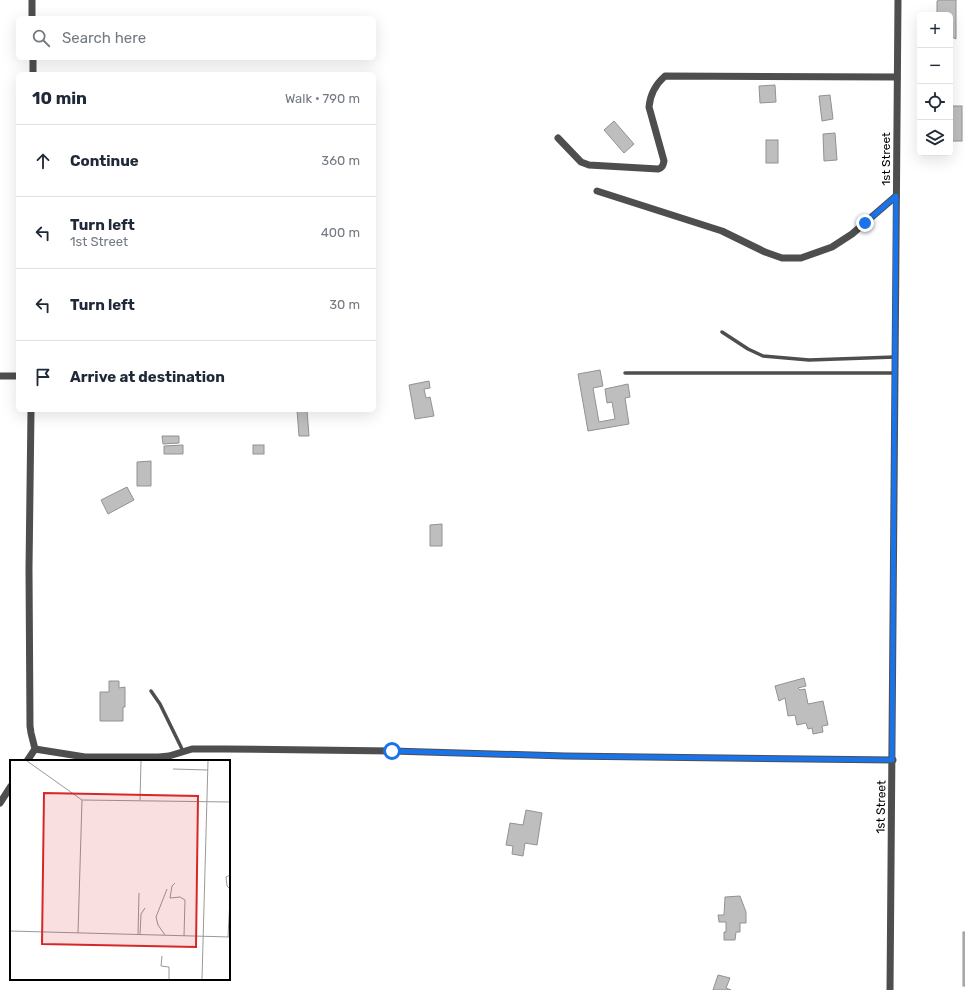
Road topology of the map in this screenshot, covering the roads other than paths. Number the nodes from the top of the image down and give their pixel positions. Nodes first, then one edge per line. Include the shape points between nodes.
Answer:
1 (32, 0) edge
2 (898, 0) edge
3 (32, 16) edge
4 (33, 60) edge
5 (33, 72) edge
6 (898, 77) junction
7 (558, 138) dead end
8 (597, 191) dead end
9 (896, 196) junction
10 (722, 332) dead end
11 (895, 357) junction
12 (625, 373) dead end
13 (896, 373) junction
14 (0, 376) edge
15 (16, 376) edge
16 (31, 412) edge
17 (151, 691) dead end
18 (35, 749) junction
19 (183, 751) junction
20 (29, 760) edge
21 (892, 760) junction
22 (10, 788) edge
23 (0, 803) edge
24 (890, 990) edge

1 - 3 street
2 - 6 street, 1st Street
4 - 5 street
6 - 7 street via 665,76 654,91 649,107 664,161 658,169 589,165 581,162
6 - 9 street, 1st Street
8 - 9 street via 722,231 782,258 801,258 832,247 852,234
9 - 11 street, 1st Street
10 - 11 lane via 763,356 808,360
11 - 13 street, 1st Street
12 - 13 lane
13 - 21 street, 1st Street
14 - 15 street
16 - 18 street via 30,733
17 - 19 lane
18 - 19 street via 86,757 159,757
18 - 20 street
19 - 21 street via 249,749
21 - 24 street, 1st Street
22 - 23 street

